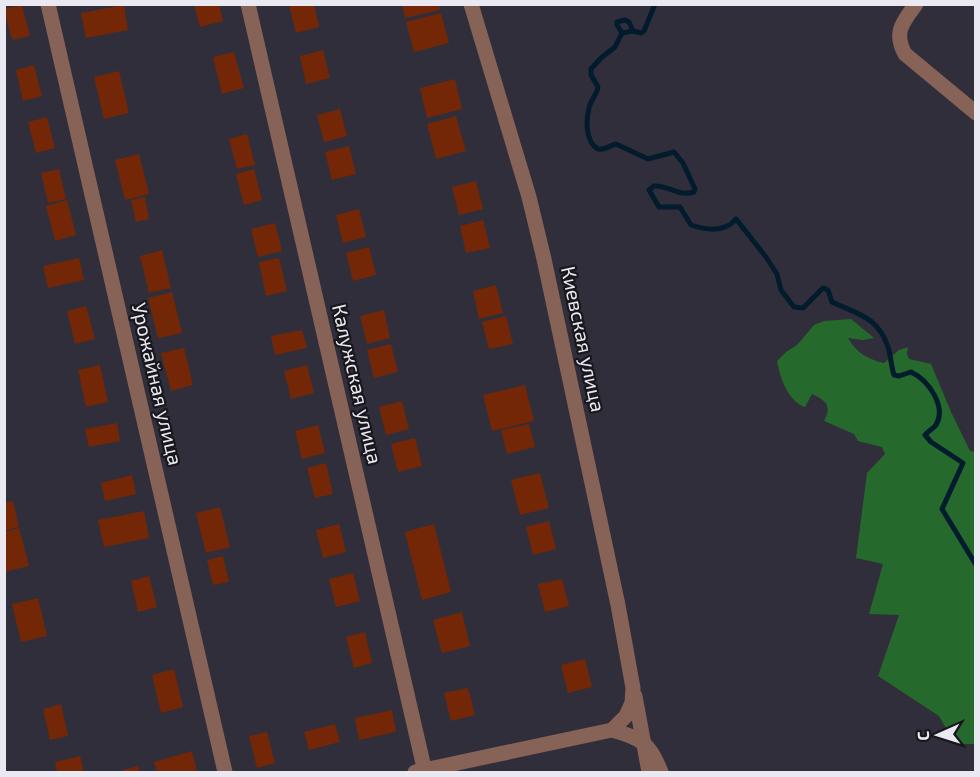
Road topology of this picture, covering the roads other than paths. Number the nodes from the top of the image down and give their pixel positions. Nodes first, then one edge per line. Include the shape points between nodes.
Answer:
1 (48, 4) edge
2 (248, 4) edge
3 (471, 4) edge
4 (916, 4) edge
5 (975, 113) edge
6 (633, 688) junction
7 (612, 730) junction
8 (643, 741) junction
9 (225, 772) edge
10 (421, 772) edge
11 (650, 772) edge
12 (661, 772) edge

1 - 9 street, Урожайная улица
2 - 10 street, Калужская улица
3 - 6 street, Киевская улица via 544,259
4 - 5 street via 903,23 899,38 905,54
6 - 7 street, Киевская улица via 626,716
6 - 8 street, Киевская улица
7 - 8 street
7 - 10 street
8 - 11 street, Киевская улица
8 - 12 street

